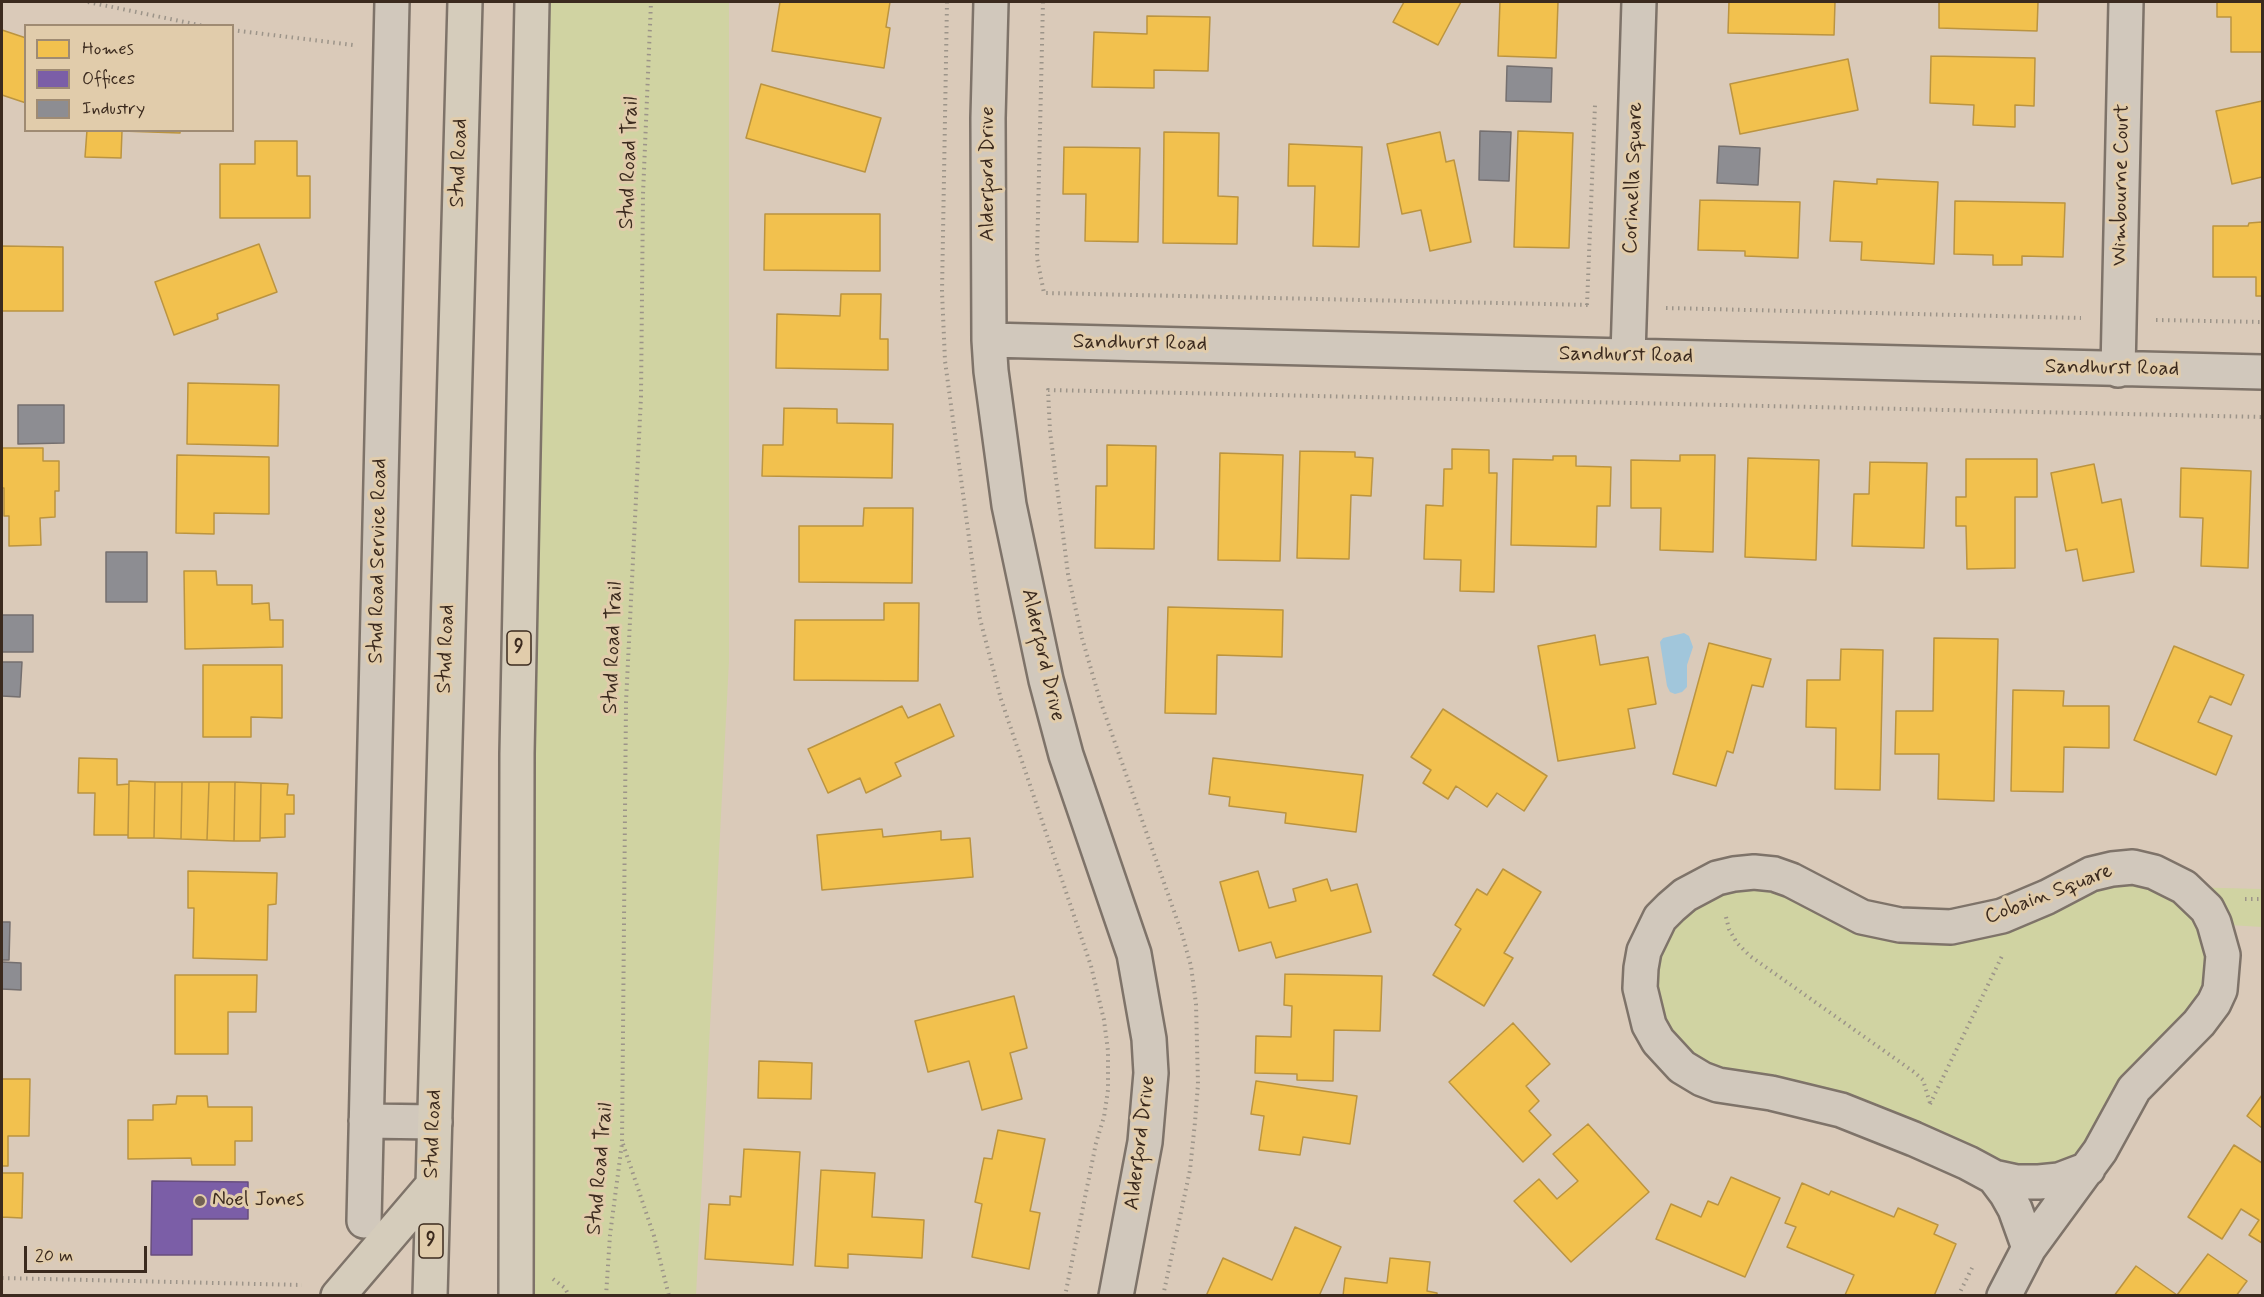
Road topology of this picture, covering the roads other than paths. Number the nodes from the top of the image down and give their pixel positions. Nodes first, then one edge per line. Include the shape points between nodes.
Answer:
1 (392, 2) edge
2 (465, 2) edge
3 (532, 2) edge
4 (991, 2) edge
5 (1640, 2) edge
6 (2126, 2) edge
7 (989, 340) junction
8 (1628, 355) junction
9 (2118, 369) junction
10 (2262, 372) edge
11 (366, 1121) junction
12 (435, 1122) junction
13 (2088, 1169) junction
14 (1994, 1177) junction
15 (432, 1186) junction
16 (364, 1221) dead end
17 (2029, 1248) junction
18 (324, 1289) edge
19 (430, 1296) edge
20 (516, 1296) edge
21 (1116, 1296) edge
22 (2004, 1296) edge

1 - 11 street, Stud Road Service Road
2 - 12 main road, Stud Road / 9
3 - 20 main road, 9 via 517,753
4 - 7 street, Alderford Drive
5 - 8 street, Corinella Square
6 - 9 street, Wimbourne Court
7 - 8 street, Sandhurst Road
7 - 21 street, Alderford Drive via 1009,505 1046,680 1066,755 1134,954 1149,1039 1151,1073 1145,1142
8 - 9 street, Sandhurst Road
9 - 10 street, Sandhurst Road
11 - 12 street
11 - 16 street, Stud Road Service Road
12 - 15 main road, Stud Road / 9
13 - 14 street, Cobain Square via 2059,1180 2039,1182
13 - 14 street, Cobain Square via 2134,1089 2199,1023 2220,990 2220,941 2207,909 2184,886 2133,867 2112,869 2091,874 2026,907 1951,927 1900,925 1862,916 1791,880 1754,872 1717,878 1685,895 1660,918 1644,951 1640,988 1649,1025 1682,1067 1718,1084 1843,1110
13 - 17 street, Cobain Square
14 - 17 street via 2014,1209
15 - 18 main road
15 - 19 main road, Stud Road / 9
17 - 22 street, Cobain Square

